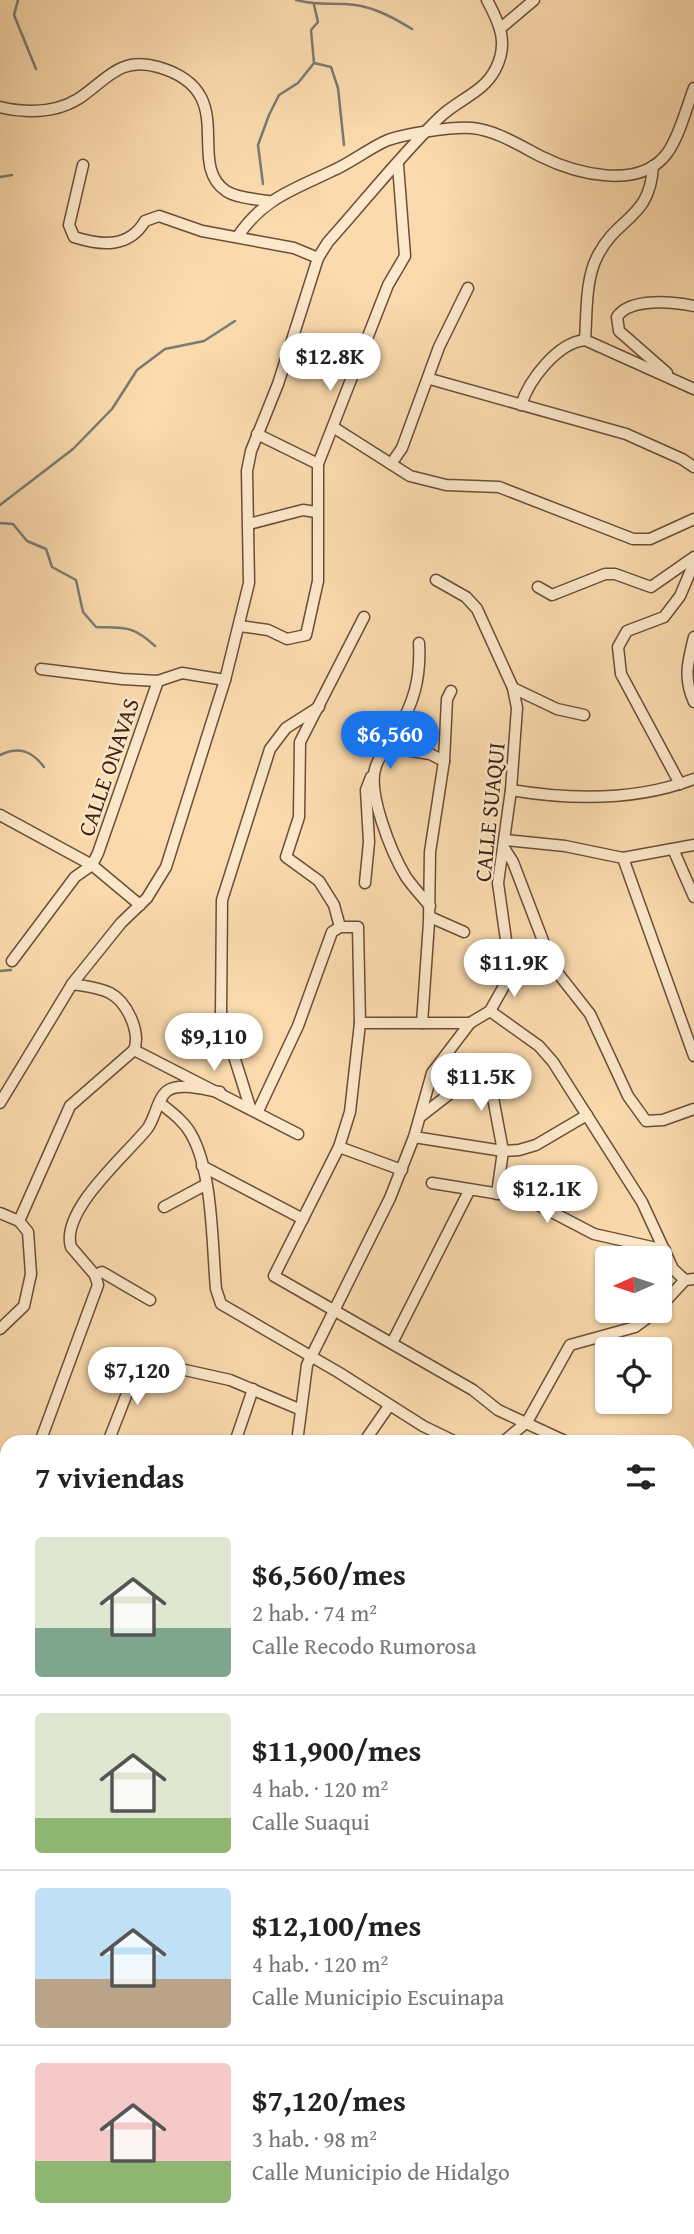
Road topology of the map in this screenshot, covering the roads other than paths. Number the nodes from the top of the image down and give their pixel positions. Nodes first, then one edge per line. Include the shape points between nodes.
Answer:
1 (488, 0) edge
2 (534, 0) edge
3 (502, 27) junction
4 (694, 88) edge
5 (0, 107) edge
6 (425, 134) junction
7 (83, 165) dead end
8 (398, 165) junction
9 (653, 166) junction
10 (268, 201) junction
11 (238, 236) junction
12 (318, 258) junction
13 (468, 288) dead end
14 (694, 306) edge
15 (585, 340) junction
16 (671, 377) junction
17 (430, 379) junction
18 (694, 390) edge
19 (521, 405) junction
20 (333, 426) junction
21 (257, 435) junction
22 (318, 464) junction
23 (391, 464) junction
24 (694, 467) edge
25 (316, 512) junction
26 (694, 519) edge
27 (249, 524) junction
28 (694, 557) edge
29 (694, 563) edge
30 (436, 580) dead end
31 (538, 587) dead end
32 (364, 617) dead end
33 (240, 626) junction
34 (694, 637) edge
35 (419, 643) dead end
36 (41, 669) dead end
37 (225, 680) junction
38 (158, 681) junction
39 (513, 688) junction
40 (451, 691) dead end
41 (694, 702) edge
42 (319, 707) junction
43 (584, 715) dead end
44 (386, 747) junction
45 (444, 761) junction
46 (373, 774) junction
47 (694, 779) edge
48 (680, 784) junction
49 (511, 790) junction
50 (0, 815) edge
51 (505, 844) junction
52 (694, 845) edge
53 (673, 849) junction
54 (623, 858) junction
55 (92, 865) junction
56 (365, 883) dead end
57 (694, 897) edge
58 (140, 905) junction
59 (430, 911) junction
60 (340, 927) junction
61 (464, 932) dead end
62 (12, 961) dead end
63 (72, 984) junction
64 (490, 1011) junction
65 (360, 1023) junction
66 (422, 1023) junction
67 (470, 1023) junction
68 (130, 1052) junction
69 (694, 1056) edge
70 (220, 1093) junction
71 (0, 1103) edge
72 (160, 1103) junction
73 (254, 1109) junction
74 (694, 1109) edge
75 (587, 1115) junction
76 (421, 1116) junction
77 (298, 1134) dead end
78 (414, 1136) junction
79 (339, 1147) junction
80 (503, 1151) junction
81 (202, 1166) junction
82 (402, 1170) junction
83 (432, 1184) dead end
84 (205, 1185) junction
85 (469, 1191) junction
86 (497, 1194) junction
87 (164, 1207) dead end
88 (0, 1213) edge
89 (303, 1219) junction
90 (19, 1221) junction
91 (646, 1246) edge
92 (662, 1246) edge
93 (672, 1267) edge
94 (95, 1275) junction
95 (690, 1279) edge
96 (672, 1296) edge
97 (150, 1300) dead end
98 (334, 1311) junction
99 (640, 1323) edge
100 (0, 1329) edge
101 (393, 1343) junction
102 (310, 1356) junction
103 (253, 1389) junction
104 (389, 1406) junction
105 (299, 1409) junction
106 (527, 1422) junction
107 (43, 1435) edge
108 (111, 1435) edge
109 (237, 1435) edge
110 (298, 1435) edge
111 (369, 1435) edge
112 (441, 1435) edge
113 (511, 1435) edge
114 (553, 1435) edge

1 - 3 street
2 - 3 street
3 - 6 street via 502,52 486,85 440,117
4 - 9 street via 667,153
5 - 10 street via 37,112 55,108 76,100 117,69 134,63 158,67 186,78 203,99 209,161 216,182 229,193
6 - 8 street
6 - 9 street via 472,128 490,132 583,173 624,174
6 - 10 street via 388,141
7 - 11 street via 69,225 75,237 118,243 137,234 151,216
8 - 12 street
8 - 20 street via 405,256 388,285
9 - 15 street via 646,202 612,234 596,259
10 - 11 street
11 - 12 street
12 - 21 street
13 - 17 street via 439,347
14 - 16 street via 658,302 628,308 617,317 619,331
15 - 16 street
15 - 19 street via 564,346 534,376
16 - 18 street
17 - 19 street
17 - 23 street
19 - 24 street via 626,433
20 - 22 street
20 - 23 street
21 - 22 street
21 - 27 street via 247,471
22 - 25 street
23 - 26 street via 410,476 446,485 499,487 633,539 650,539
25 - 27 street via 303,510
25 - 33 street via 318,581 306,635 287,639 268,630
27 - 33 street via 250,583
28 - 31 street via 651,587 615,574 552,595
29 - 48 street via 673,606 656,622 627,631 618,647 621,674
30 - 39 street, CALLE SUAQUI via 477,609
32 - 42 street
33 - 37 street
34 - 41 street via 686,669
35 - 44 street via 419,682 410,709
36 - 38 street
37 - 38 street via 182,673
37 - 58 street via 166,867
38 - 55 street, CALLE ONAVAS via 113,818
39 - 43 street via 557,709
39 - 49 street, CALLE SUAQUI via 517,722
40 - 45 street
42 - 60 street via 299,746 299,817 286,857 318,881 334,905
42 - 73 street via 286,728 270,750 222,900 221,1015
44 - 45 street via 430,754
44 - 46 street
45 - 59 street via 430,852
46 - 56 street via 366,790 369,842
46 - 59 street via 377,802 398,862
47 - 48 street
48 - 49 street via 657,791 578,797
49 - 51 street, CALLE SUAQUI
50 - 55 street
51 - 54 street via 565,846
51 - 64 street, CALLE SUAQUI via 498,883 506,940 504,986
51 - 74 street via 553,967 590,1014 628,1096 646,1121
52 - 53 street
53 - 54 street
53 - 57 street
54 - 69 street
55 - 58 street
55 - 62 street, CALLE ONAVAS via 75,877
58 - 63 street
59 - 61 street
59 - 66 street
60 - 65 street via 358,927 361,932
60 - 73 street via 332,932 298,1026
63 - 68 street via 111,993 122,1003 135,1034
63 - 71 street
64 - 67 street
64 - 75 street via 554,1062
65 - 66 street
65 - 79 street via 353,1098
66 - 67 street
67 - 76 street via 432,1073
68 - 70 street
68 - 90 street via 70,1106
70 - 72 street via 176,1088 164,1094
70 - 73 street
72 - 81 street via 187,1127
72 - 94 street via 147,1129 82,1204 69,1230 73,1251
73 - 77 street
75 - 80 street via 536,1145
75 - 92 street via 642,1202
76 - 78 street
76 - 80 street via 470,1078 485,1079 491,1087
78 - 80 street
78 - 82 street
79 - 82 street
79 - 89 street
80 - 86 street
81 - 84 street
81 - 89 street
82 - 98 street
83 - 85 street
84 - 87 street
84 - 102 street via 221,1304
85 - 86 street
85 - 101 street
86 - 91 street via 543,1205 594,1234
88 - 90 street
89 - 98 street via 274,1276
90 - 100 street via 28,1232 31,1287 18,1315
93 - 95 street
94 - 97 street via 102,1272
94 - 107 street via 97,1292
95 - 96 street
98 - 101 street
98 - 102 street
99 - 106 street via 569,1345
101 - 106 street via 498,1410
102 - 104 street
102 - 105 street
103 - 105 street
103 - 108 street via 217,1376 140,1360
103 - 109 street
104 - 111 street
104 - 112 street
105 - 110 street
106 - 113 street
106 - 114 street

